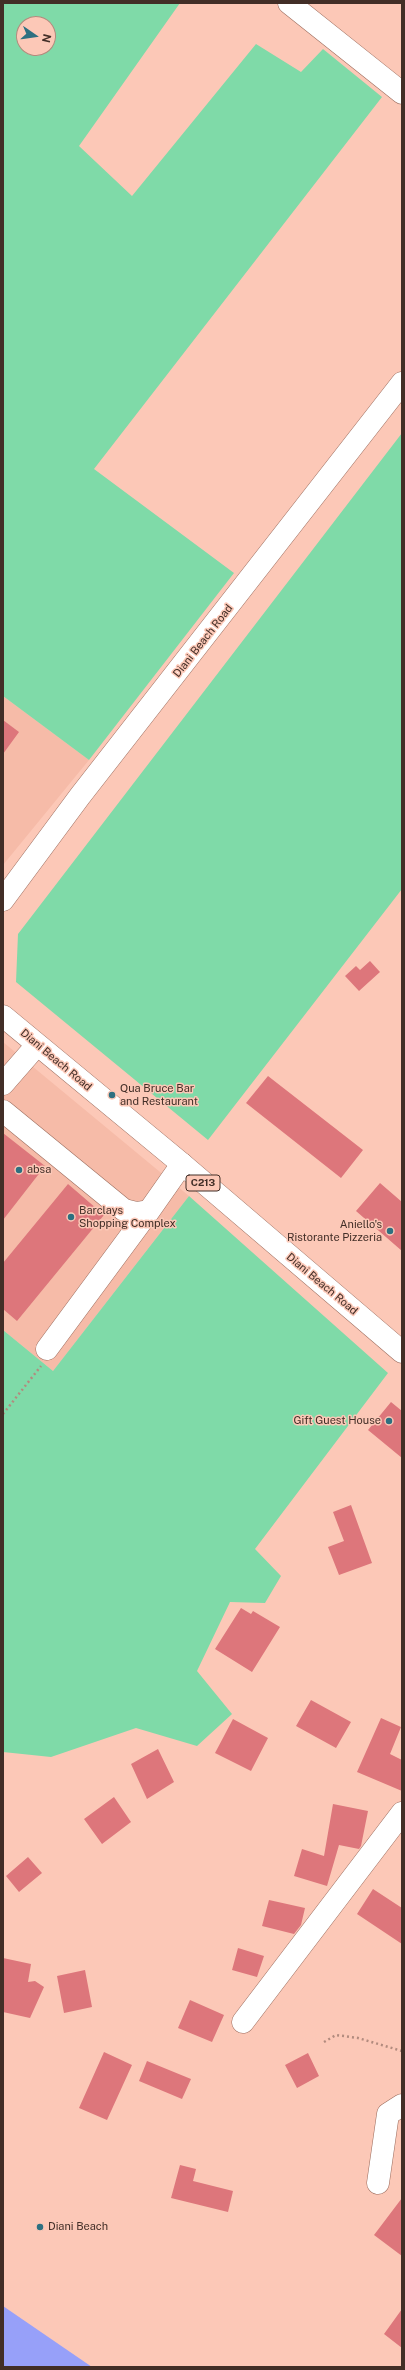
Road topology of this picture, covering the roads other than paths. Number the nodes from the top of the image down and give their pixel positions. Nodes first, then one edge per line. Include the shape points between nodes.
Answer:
1 (288, 3) edge
2 (402, 93) edge
3 (402, 383) edge
4 (3, 900) edge
5 (5, 1017) edge
6 (37, 1045) junction
7 (3, 1084) edge
8 (3, 1111) edge
9 (182, 1164) junction
10 (149, 1211) junction
11 (47, 1349) dead end
12 (402, 1352) edge
13 (402, 1813) edge
14 (243, 2022) dead end
15 (402, 2105) edge
16 (378, 2183) dead end

1 - 2 main road
3 - 4 main road, Diani Beach Road via 80,796
5 - 6 main road, Diani Beach Road / C213
6 - 7 main road
6 - 9 main road, Diani Beach Road / C213
8 - 10 main road via 124,1210 136,1213
9 - 10 main road
9 - 12 main road, Diani Beach Road / C213
10 - 11 main road
13 - 14 main road
15 - 16 main road via 388,2114

